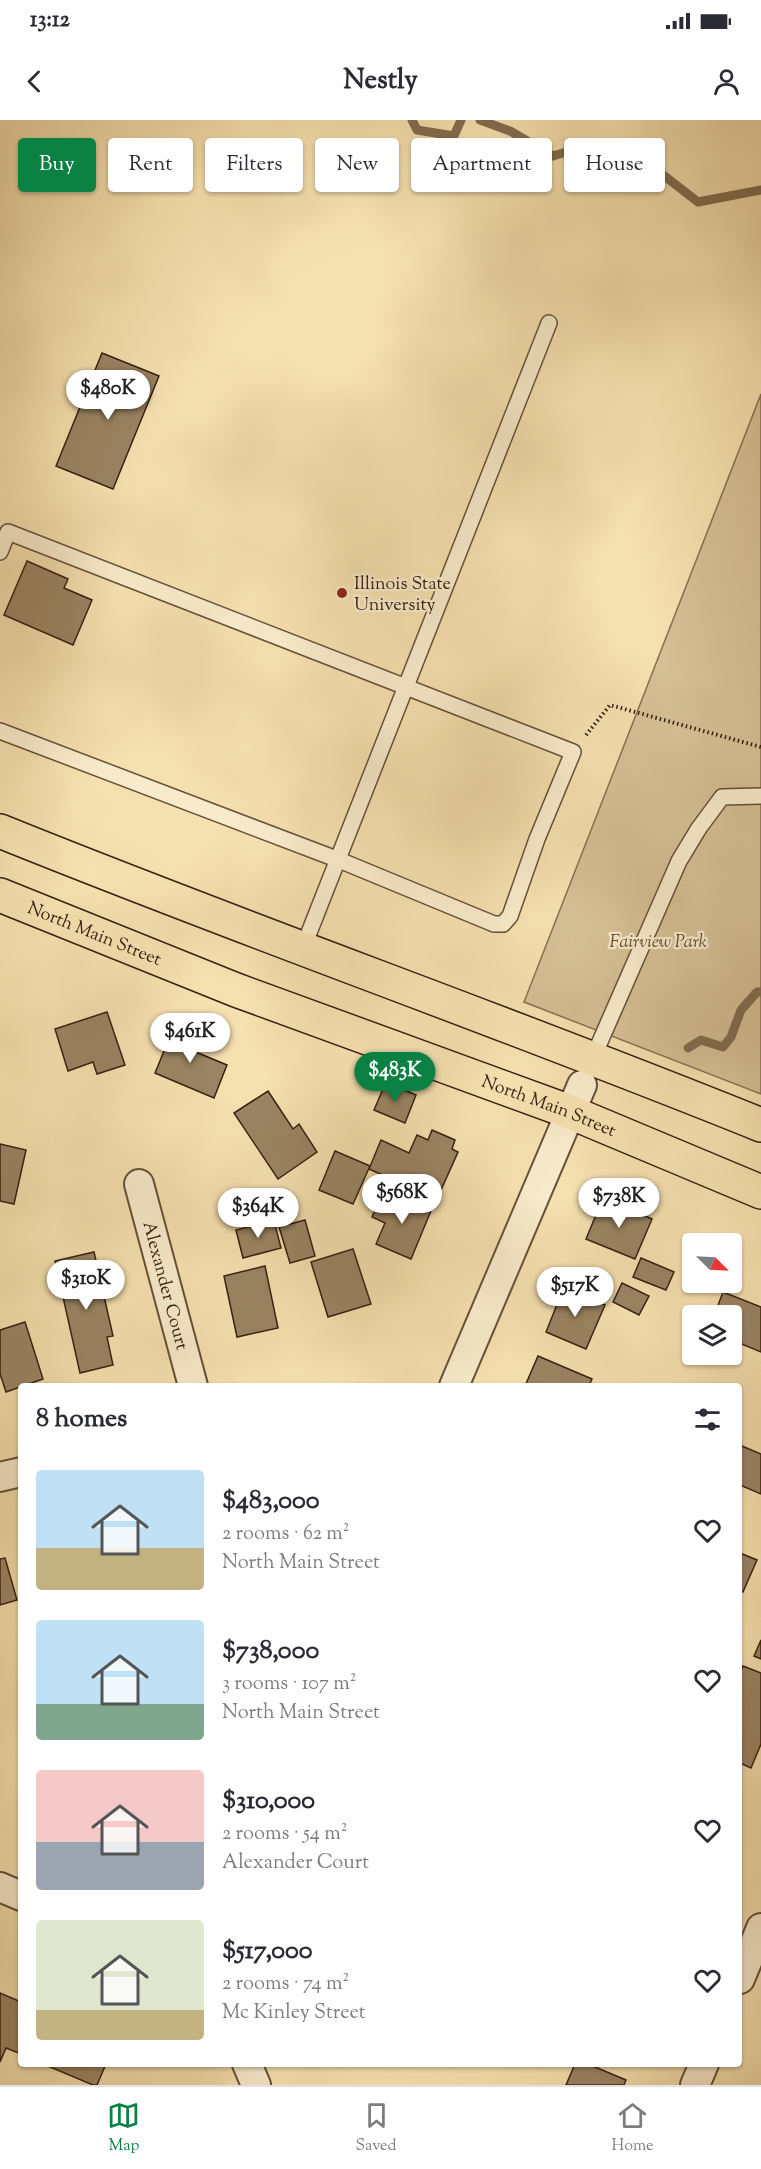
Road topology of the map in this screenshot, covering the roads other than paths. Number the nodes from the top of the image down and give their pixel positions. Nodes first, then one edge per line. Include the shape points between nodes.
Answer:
1 (549, 323) dead end
2 (4, 530) edge
3 (0, 552) edge
4 (406, 687) junction
5 (0, 731) edge
6 (761, 796) edge
7 (0, 831) edge
8 (339, 861) junction
9 (0, 895) edge
10 (303, 948) junction
11 (582, 1085) junction
12 (761, 1125) edge
13 (139, 1184) dead end
14 (761, 1192) edge
15 (192, 1383) edge
16 (455, 1383) edge
17 (18, 1473) edge
18 (0, 1477) edge
19 (0, 1887) edge
20 (18, 1895) edge
21 (755, 1934) edge
22 (742, 1973) edge
23 (248, 2067) edge
24 (703, 2067) edge
25 (256, 2085) edge
26 (695, 2085) edge

1 - 4 lane
2 - 3 lane
2 - 4 lane
4 - 8 lane
4 - 8 lane via 573,752 510,916 503,924 494,924
5 - 8 lane
6 - 11 lane via 722,797 699,828 679,861
7 - 10 main road, North Main Street
8 - 10 lane
9 - 11 main road, North Main Street via 236,990
10 - 11 main road, North Main Street
11 - 12 main road, North Main Street
11 - 14 main road, North Main Street
11 - 16 street
13 - 15 street, Alexander Court
17 - 18 street
19 - 20 street
21 - 22 street
23 - 25 street
24 - 26 street

